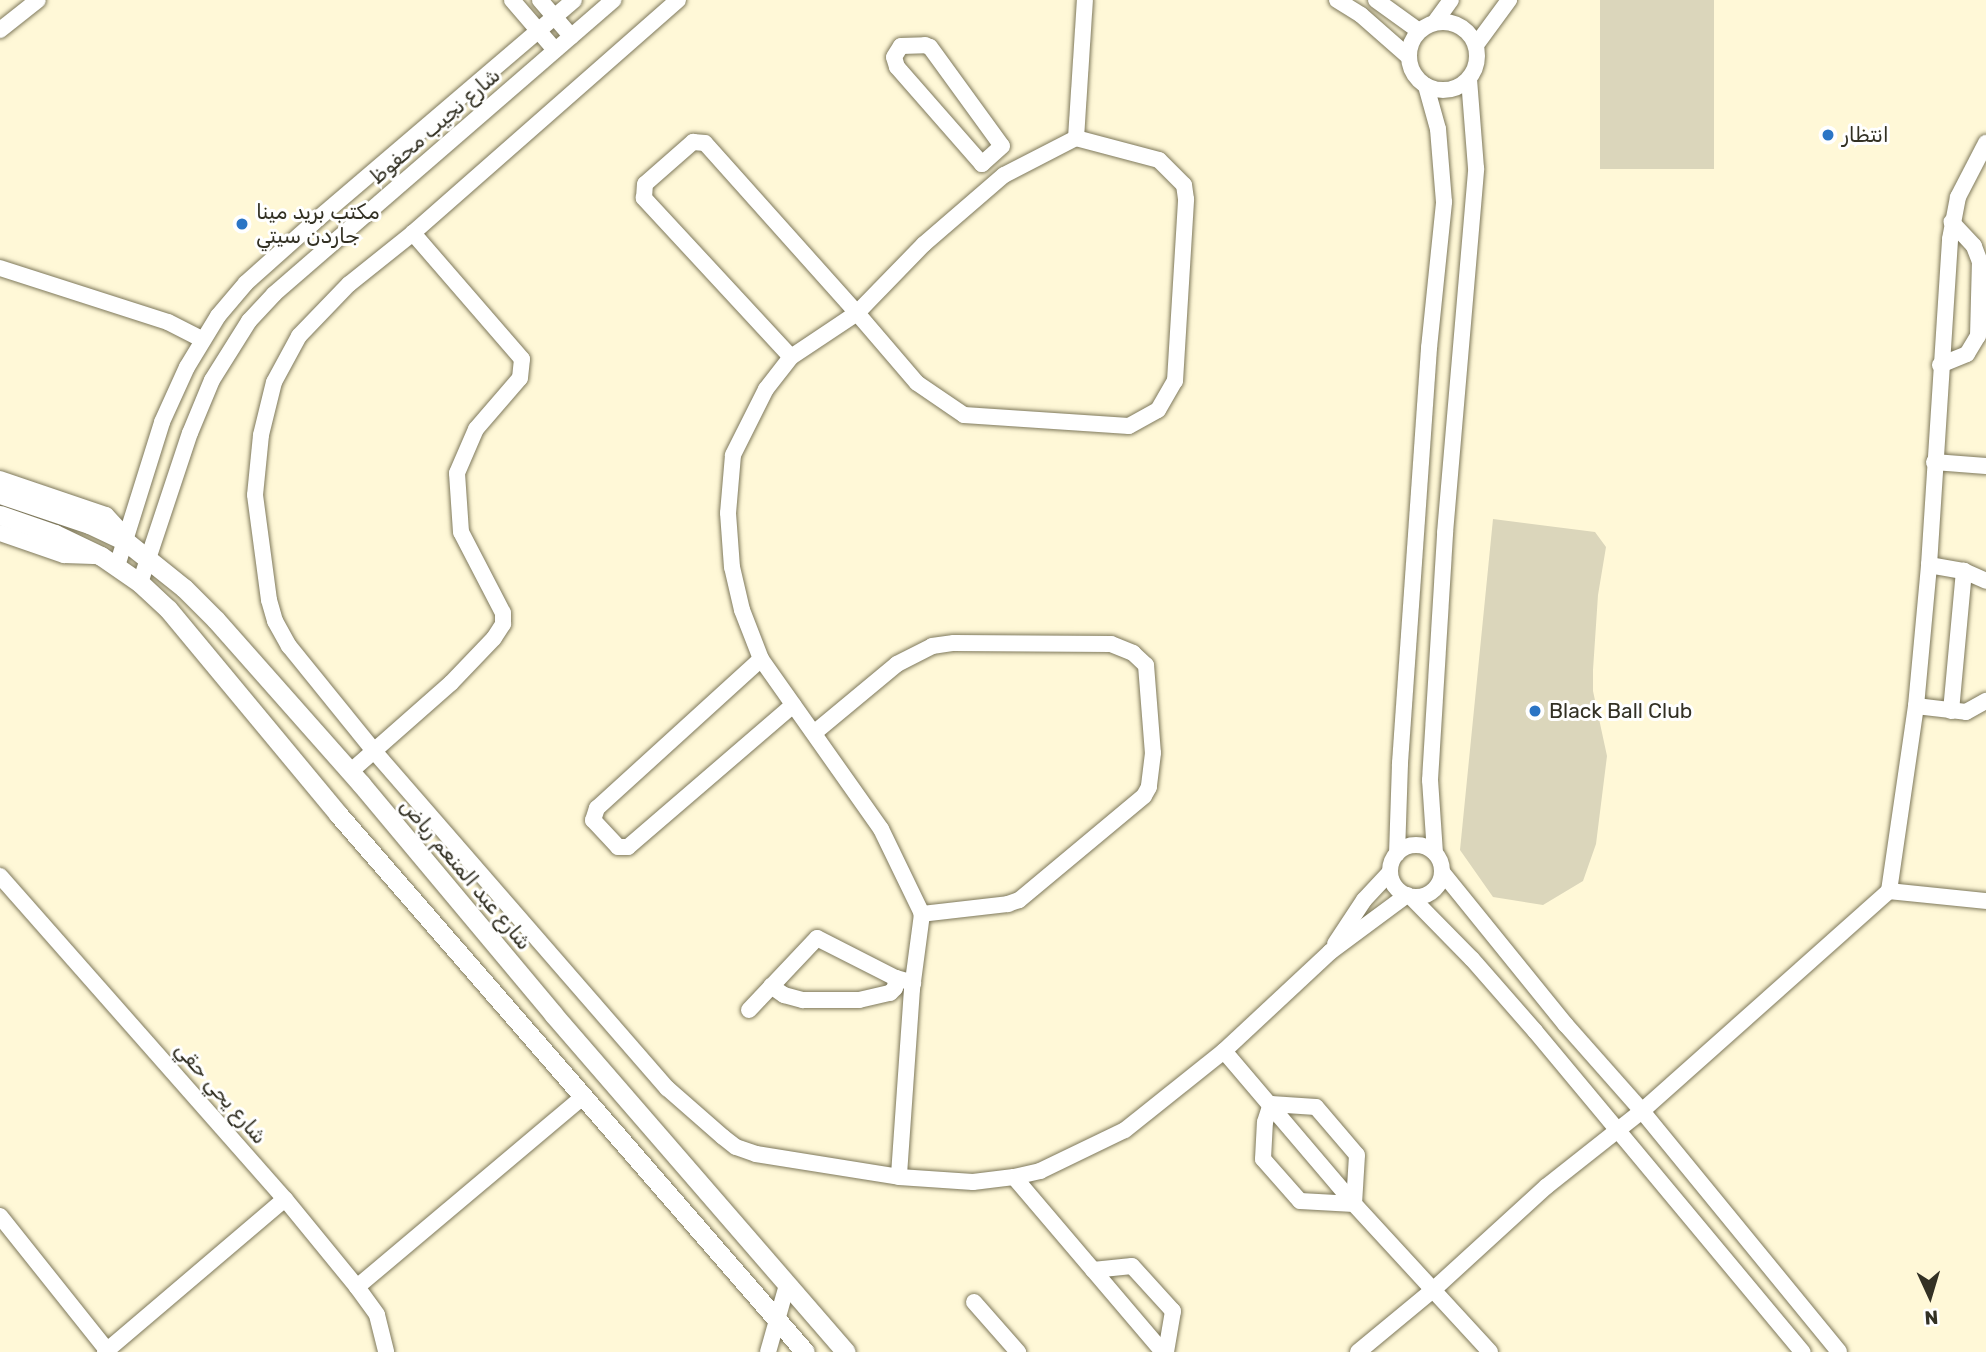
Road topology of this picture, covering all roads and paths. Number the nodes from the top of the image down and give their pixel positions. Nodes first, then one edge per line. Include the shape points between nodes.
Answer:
1 (38, 0) edge
2 (513, 0) edge
3 (540, 0) edge
4 (573, 0) edge
5 (614, 0) edge
6 (678, 0) edge
7 (1084, 0) edge
8 (1337, 0) edge
9 (1370, 0) edge
10 (1376, 0) edge
11 (1451, 0) edge
12 (1509, 0) edge
13 (1361, 15) junction
14 (554, 16) junction
15 (1436, 22) junction
16 (0, 30) edge
17 (538, 31) junction
18 (1419, 31) junction
19 (571, 36) junction
20 (1476, 45) junction
21 (555, 51) junction
22 (1409, 57) junction
23 (1469, 79) junction
24 (1426, 86) junction
25 (1076, 138) junction
26 (1986, 144) edge
27 (992, 158) junction
28 (1004, 175) junction
29 (1952, 222) junction
30 (413, 233) junction
31 (0, 268) edge
32 (858, 313) junction
33 (202, 339) junction
34 (791, 357) junction
35 (1940, 365) junction
36 (1934, 462) junction
37 (1986, 466) edge
38 (0, 479) edge
39 (0, 494) edge
40 (0, 515) edge
41 (0, 533) edge
42 (123, 539) junction
43 (148, 557) junction
44 (109, 561) junction
45 (1930, 565) junction
46 (1965, 571) junction
47 (1986, 581) edge
48 (139, 583) junction
49 (761, 659) junction
50 (1986, 701) edge
51 (793, 705) junction
52 (1916, 706) junction
53 (1951, 711) junction
54 (814, 733) junction
55 (374, 751) junction
56 (350, 772) junction
57 (1434, 853) junction
58 (1397, 854) junction
59 (1390, 872) junction
60 (1442, 872) junction
61 (0, 876) edge
62 (1889, 891) junction
63 (1409, 896) junction
64 (1986, 901) edge
65 (922, 914) junction
66 (1330, 952) junction
67 (513, 963) junction
68 (896, 978) junction
69 (483, 981) junction
70 (913, 983) junction
71 (771, 986) junction
72 (749, 1010) dead end
73 (553, 1014) junction
74 (527, 1033) junction
75 (1224, 1051) junction
76 (584, 1097) junction
77 (1271, 1104) junction
78 (1642, 1111) junction
79 (1619, 1131) junction
80 (899, 1177) junction
81 (1014, 1177) junction
82 (285, 1199) junction
83 (1354, 1204) junction
84 (0, 1216) edge
85 (1093, 1270) junction
86 (787, 1284) junction
87 (357, 1287) junction
88 (1433, 1290) junction
89 (974, 1302) dead end
90 (778, 1320) junction
91 (106, 1351) edge
92 (386, 1352) edge
93 (768, 1352) edge
94 (805, 1352) edge
95 (846, 1352) edge
96 (1018, 1352) edge
97 (1164, 1352) edge
98 (1358, 1352) edge
99 (1490, 1352) edge
100 (1802, 1352) edge
101 (1839, 1352) edge

1 - 16 street
2 - 17 street
3 - 14 street
4 - 14 street, شارع نجيب محفوظ
5 - 19 street, شارع نجيب محفوظ
6 - 30 street
7 - 25 street
8 - 13 street
9 - 13 street
10 - 18 street
11 - 15 street
12 - 20 street
13 - 22 street
14 - 17 street, شارع نجيب محفوظ
14 - 19 street
15 - 18 street
15 - 20 street via 1460,26
17 - 21 street
17 - 33 street, شارع نجيب محفوظ via 246,283
18 - 22 street
19 - 21 street, شارع نجيب محفوظ
20 - 23 street via 1478,58
21 - 43 street, شارع نجيب محفوظ via 274,294 249,321 212,380
22 - 24 street via 1416,77
23 - 24 street via 1453,89
23 - 57 street via 1476,168 1430,780
24 - 58 street via 1438,129 1444,202 1429,348
25 - 28 street
25 - 32 street via 1159,160 1184,185 1175,381 1158,410 1129,426 964,415 917,383
26 - 29 street via 1966,177
27 - 27 street via 1002,145 930,47 901,46 894,57 897,67 979,163
27 - 28 street
28 - 32 street via 924,244
29 - 35 street
29 - 35 street via 1974,246 1980,262 1978,337 1967,354
30 - 55 street via 349,284 286,356 274,382 261,435 255,495 275,621 289,646
30 - 55 street via 522,359 523,368 520,378 476,429 457,473 461,532 503,612 500,631 451,683
31 - 33 street via 169,322
32 - 34 street
32 - 34 street via 705,143 690,144 645,184 644,198
33 - 42 street, شارع نجيب محفوظ via 162,422
34 - 49 street via 766,389 733,455 728,513 732,567
35 - 36 street
36 - 37 street
36 - 45 street
38 - 42 street via 106,515
39 - 42 street, شارع عبد المنعم رياض
40 - 44 street
41 - 44 street via 64,555
42 - 43 street, شارع عبد المنعم رياض
42 - 44 street, شارع نجيب محفوظ
43 - 48 street, شارع نجيب محفوظ
43 - 56 street, شارع عبد المنعم رياض via 216,620
44 - 48 street
45 - 46 street
45 - 52 street
46 - 47 street
46 - 53 street
48 - 69 street via 194,638
49 - 51 street
49 - 51 street via 597,808 593,820 618,847 632,844
50 - 53 street via 1966,712
51 - 54 street
52 - 53 street
52 - 62 street
54 - 65 street via 881,829
54 - 65 street via 897,664 932,646 1111,644 1133,653 1146,665 1153,753 1144,796 1014,902
55 - 56 street
55 - 80 street via 667,1088 723,1137 756,1154
56 - 67 street, شارع عبد المنعم رياض
57 - 58 street via 1411,846
57 - 60 street
58 - 59 street
59 - 63 street via 1395,886
59 - 66 street via 1364,900
60 - 63 street via 1432,891
60 - 78 street
61 - 82 street, شارع يحي حقي
62 - 64 street
62 - 78 street
63 - 66 street
63 - 79 street via 1472,959
65 - 70 street
66 - 75 street
67 - 69 street via 502,982
67 - 73 street, شارع عبد المنعم رياض
68 - 70 street
68 - 71 street via 891,993 859,1000 803,1000 784,996
68 - 71 street via 817,938
69 - 74 street
70 - 80 street
71 - 72 street
73 - 74 street via 533,1019
73 - 86 street, شارع عبد المنعم رياض
74 - 76 street
75 - 77 street
75 - 81 street via 1125,1130 1040,1171
76 - 87 street
76 - 90 street
77 - 83 street
77 - 83 street via 1316,1107 1357,1155
77 - 83 street via 1263,1158 1300,1201
78 - 79 street
78 - 101 street
79 - 88 street via 1547,1186
79 - 100 street
80 - 81 street via 973,1182
81 - 85 street
82 - 87 street, شارع يحي حقي
82 - 91 street
83 - 88 street
84 - 91 street
85 - 97 street
85 - 97 street via 1132,1266 1173,1311
86 - 90 street
86 - 95 street, شارع عبد المنعم رياض
87 - 92 street, شارع يحي حقي via 377,1315
88 - 98 street
88 - 99 street
89 - 96 street
90 - 93 street
90 - 94 street

